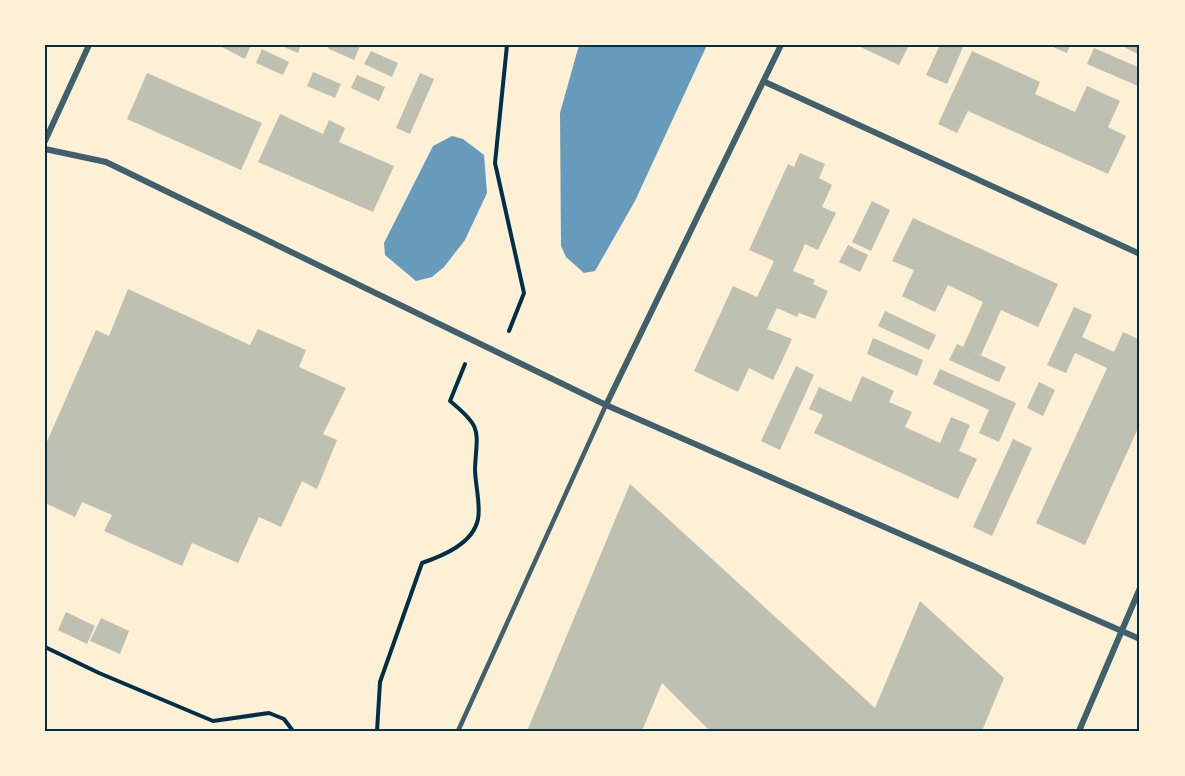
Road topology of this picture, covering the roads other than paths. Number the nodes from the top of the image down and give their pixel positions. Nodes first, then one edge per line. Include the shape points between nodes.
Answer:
1 (89, 45) edge
2 (782, 45) edge
3 (765, 82) junction
4 (45, 141) edge
5 (45, 149) edge
6 (1140, 254) edge
7 (606, 405) junction
8 (1140, 588) edge
9 (1121, 631) junction
10 (1140, 639) edge
11 (458, 731) edge
12 (1079, 731) edge

1 - 4 street
2 - 3 street
3 - 6 street
3 - 7 street
5 - 7 street via 105,162
7 - 9 street
7 - 11 lane
8 - 9 street
9 - 10 street
9 - 12 street

